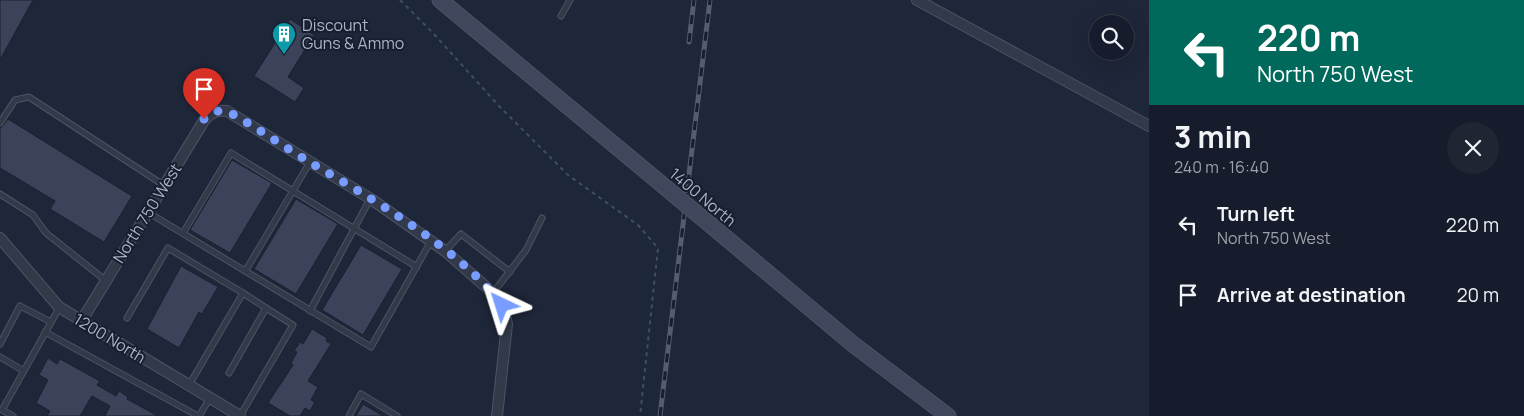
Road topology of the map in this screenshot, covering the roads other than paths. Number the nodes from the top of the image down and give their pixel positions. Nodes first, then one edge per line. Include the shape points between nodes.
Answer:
1 (440, 0) edge
2 (570, 0) edge
3 (917, 0) edge
4 (561, 16) dead end
5 (0, 123) edge
6 (1149, 126) edge
7 (310, 162) junction
8 (165, 186) junction
9 (295, 192) junction
10 (0, 194) edge
11 (371, 199) junction
12 (149, 213) junction
13 (542, 218) dead end
14 (356, 230) junction
15 (183, 233) junction
16 (0, 238) edge
17 (431, 241) junction
18 (445, 251) junction
19 (416, 267) junction
20 (246, 270) junction
21 (510, 272) junction
22 (105, 280) junction
23 (493, 293) junction
24 (243, 294) junction
25 (59, 308) junction
26 (266, 308) junction
27 (310, 311) junction
28 (127, 318) dead end
29 (82, 320) junction
30 (51, 322) junction
31 (45, 332) junction
32 (0, 344) edge
33 (0, 357) edge
34 (24, 371) junction
35 (229, 373) dead end
36 (189, 386) junction
37 (210, 398) junction
38 (13, 416) edge
39 (199, 416) edge
40 (240, 416) edge
41 (349, 416) edge
42 (397, 416) edge
43 (497, 416) edge
44 (948, 416) edge

1 - 44 main road, 1400 North, bridge via 854,345
2 - 4 lane
3 - 6 street
5 - 8 lane via 15,100 30,97
7 - 8 street, North 750 West via 235,115 218,110 204,119
7 - 9 lane
7 - 11 street
8 - 12 street, North 750 West
9 - 14 lane
9 - 15 lane via 231,153
9 - 20 lane
10 - 22 lane via 33,215 46,234
11 - 14 lane
11 - 17 street
12 - 15 lane
12 - 22 street, North 750 West
13 - 21 lane via 526,250
14 - 19 lane
14 - 27 lane
15 - 20 lane
16 - 25 street, 1200 North
17 - 18 street
17 - 19 lane
18 - 21 lane via 461,234
18 - 23 street
19 - 27 lane via 371,347
20 - 27 lane
21 - 23 lane
22 - 29 street, North 750 West
23 - 43 street via 506,314
24 - 26 lane
24 - 28 lane via 168,248
24 - 36 lane
25 - 29 street, 1200 North
25 - 30 lane
26 - 35 lane
26 - 40 lane via 293,325
29 - 36 street, 1200 North
30 - 31 lane
30 - 32 lane via 20,306
31 - 34 lane
31 - 39 lane
33 - 34 lane
34 - 38 lane via 2,410
36 - 37 street, 1200 North
37 - 39 lane
37 - 40 street, 1200 North
41 - 42 lane via 361,394

